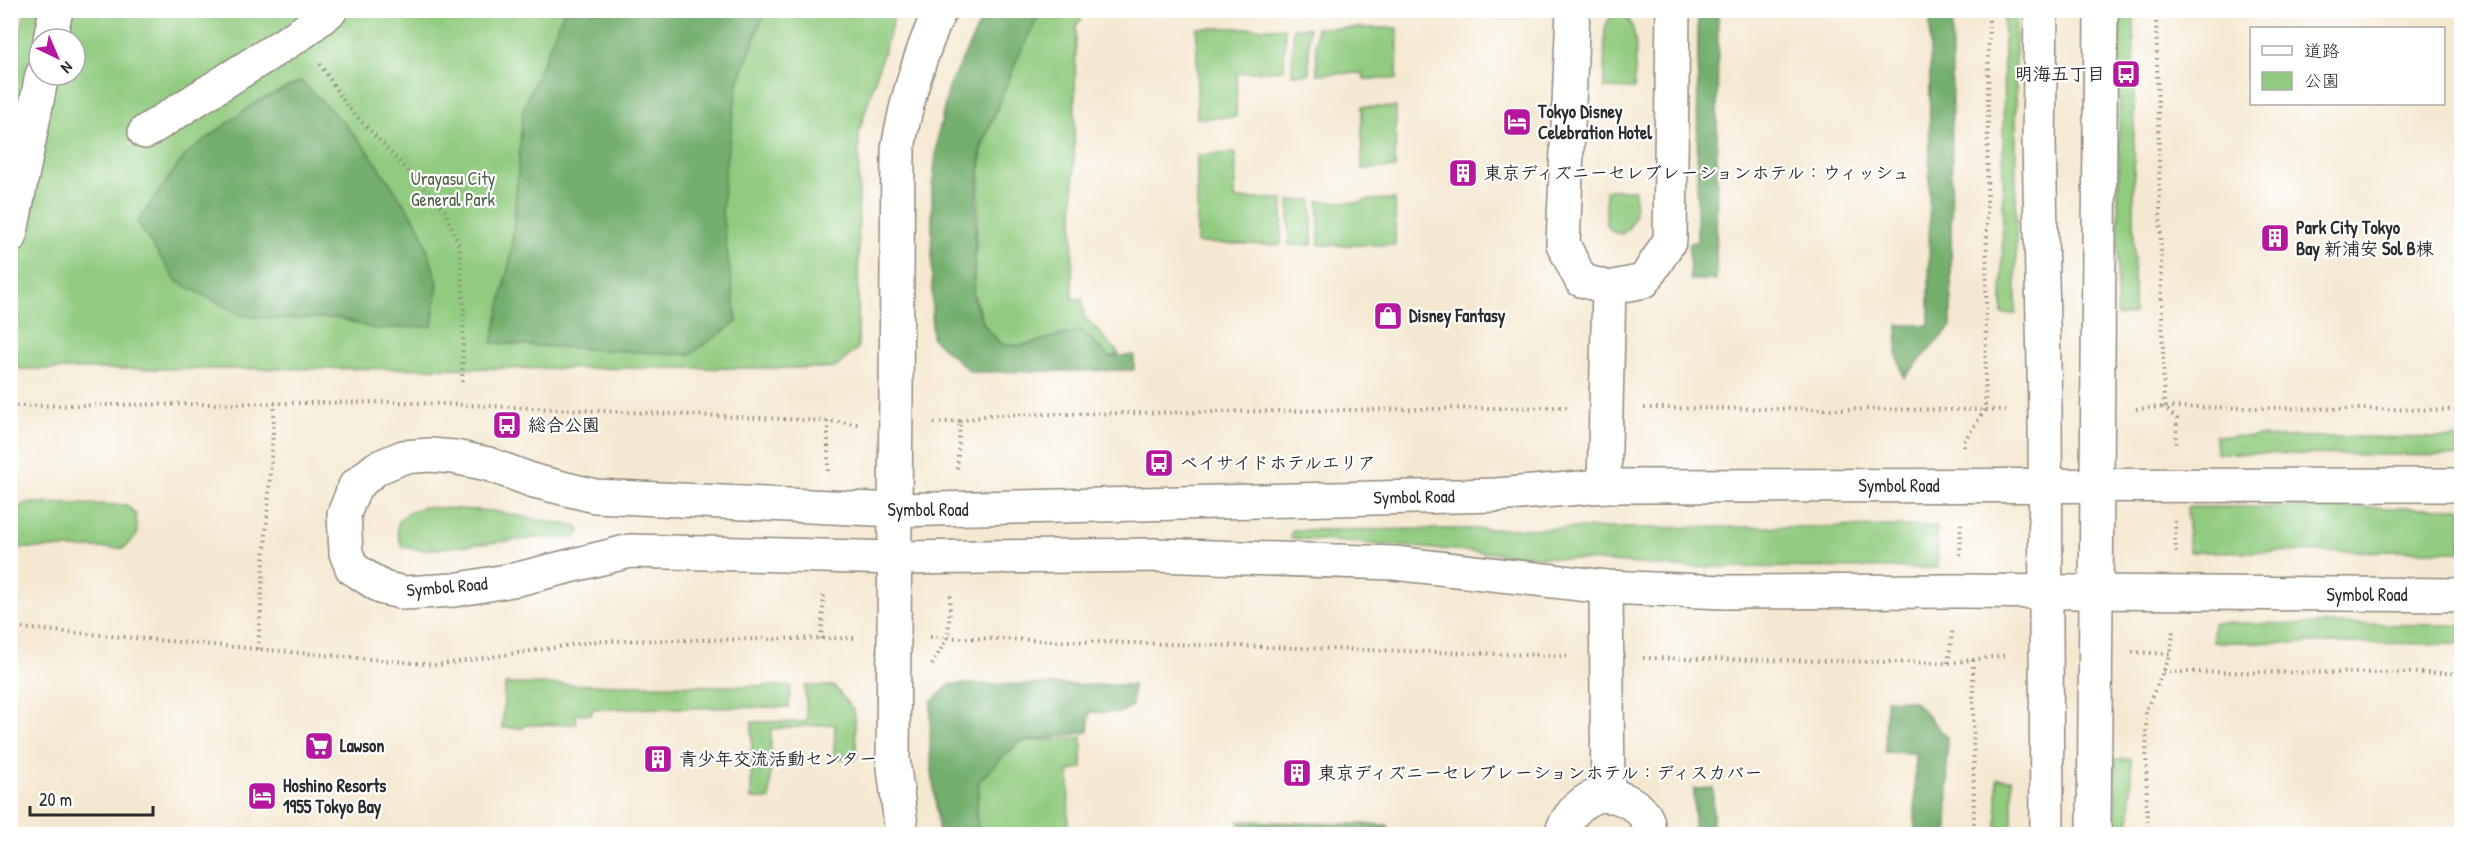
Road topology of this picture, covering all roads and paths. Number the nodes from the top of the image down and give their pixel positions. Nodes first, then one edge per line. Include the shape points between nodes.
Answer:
1 (56, 10) edge
2 (331, 10) edge
3 (940, 10) edge
4 (1573, 10) edge
5 (1673, 10) edge
6 (1989, 10) edge
7 (2041, 10) edge
8 (2101, 10) edge
9 (2156, 10) edge
10 (52, 27) edge
11 (303, 32) junction
12 (40, 87) edge
13 (145, 132) dead end
14 (10, 237) edge
15 (1609, 288) junction
16 (462, 382) dead end
17 (274, 403) junction
18 (10, 406) edge
19 (1606, 407) junction
20 (2164, 407) junction
21 (1985, 410) junction
22 (2462, 410) edge
23 (828, 421) dead end
24 (960, 421) dead end
25 (2175, 483) junction
26 (2462, 484) edge
27 (1604, 486) junction
28 (1962, 486) junction
29 (2045, 486) junction
30 (2099, 486) junction
31 (896, 510) junction
32 (896, 558) junction
33 (1606, 586) junction
34 (1958, 591) junction
35 (2045, 593) junction
36 (2176, 593) junction
37 (2098, 594) junction
38 (2462, 595) edge
39 (10, 627) edge
40 (894, 637) junction
41 (258, 649) junction
42 (2045, 650) junction
43 (2097, 651) junction
44 (2171, 654) junction
45 (1608, 657) junction
46 (1973, 660) junction
47 (1948, 663) junction
48 (2163, 672) junction
49 (2462, 673) edge
50 (1608, 796) junction
51 (902, 834) edge
52 (1561, 834) edge
53 (1648, 834) edge
54 (1974, 834) edge
55 (2047, 834) edge
56 (2094, 834) edge
57 (2147, 834) edge

1 - 10 street
2 - 11 street
3 - 31 street via 921,51 906,100 898,149
4 - 15 street via 1563,244 1581,279
5 - 15 street via 1670,240 1644,281
6 - 21 path
7 - 29 street via 2039,141
8 - 30 street
9 - 20 path
11 - 13 street
11 - 16 path via 347,106 444,209 459,245 464,310
12 - 14 street
15 - 19 street
17 - 18 path
17 - 23 path via 398,402
17 - 41 path
19 - 21 path
19 - 24 path via 990,415
19 - 27 street
20 - 22 path
20 - 25 path via 2177,419
21 - 28 path via 1964,441
25 - 26 street, Symbol Road
25 - 30 street, Symbol Road
25 - 36 path
27 - 28 street, Symbol Road
27 - 31 street, Symbol Road via 1496,495
28 - 29 street, Symbol Road
28 - 34 path
29 - 30 street, Symbol Road
29 - 35 street
30 - 37 street
31 - 32 street
31 - 32 street, Symbol Road via 595,496 488,465 430,455 403,458 377,468 355,486 344,514 346,553 352,568 382,588 404,593 454,590 518,579 630,551
32 - 33 street, Symbol Road via 1155,555 1394,563
32 - 40 street
33 - 34 street, Symbol Road via 1724,592
33 - 45 street
34 - 35 street, Symbol Road
34 - 47 path
35 - 37 street, Symbol Road
35 - 42 street
36 - 37 street, Symbol Road
36 - 38 street, Symbol Road
36 - 44 path
37 - 43 street
39 - 41 path
40 - 41 path via 598,641 437,665
40 - 45 path
40 - 51 street via 893,759
42 - 46 path
42 - 55 street
43 - 44 path
43 - 56 street
44 - 48 path
45 - 47 path
45 - 50 street
46 - 47 path
46 - 54 path
48 - 49 path
48 - 57 path via 2146,710
50 - 52 street via 1595,796 1582,805 1566,819
50 - 53 street via 1635,806 1647,820

